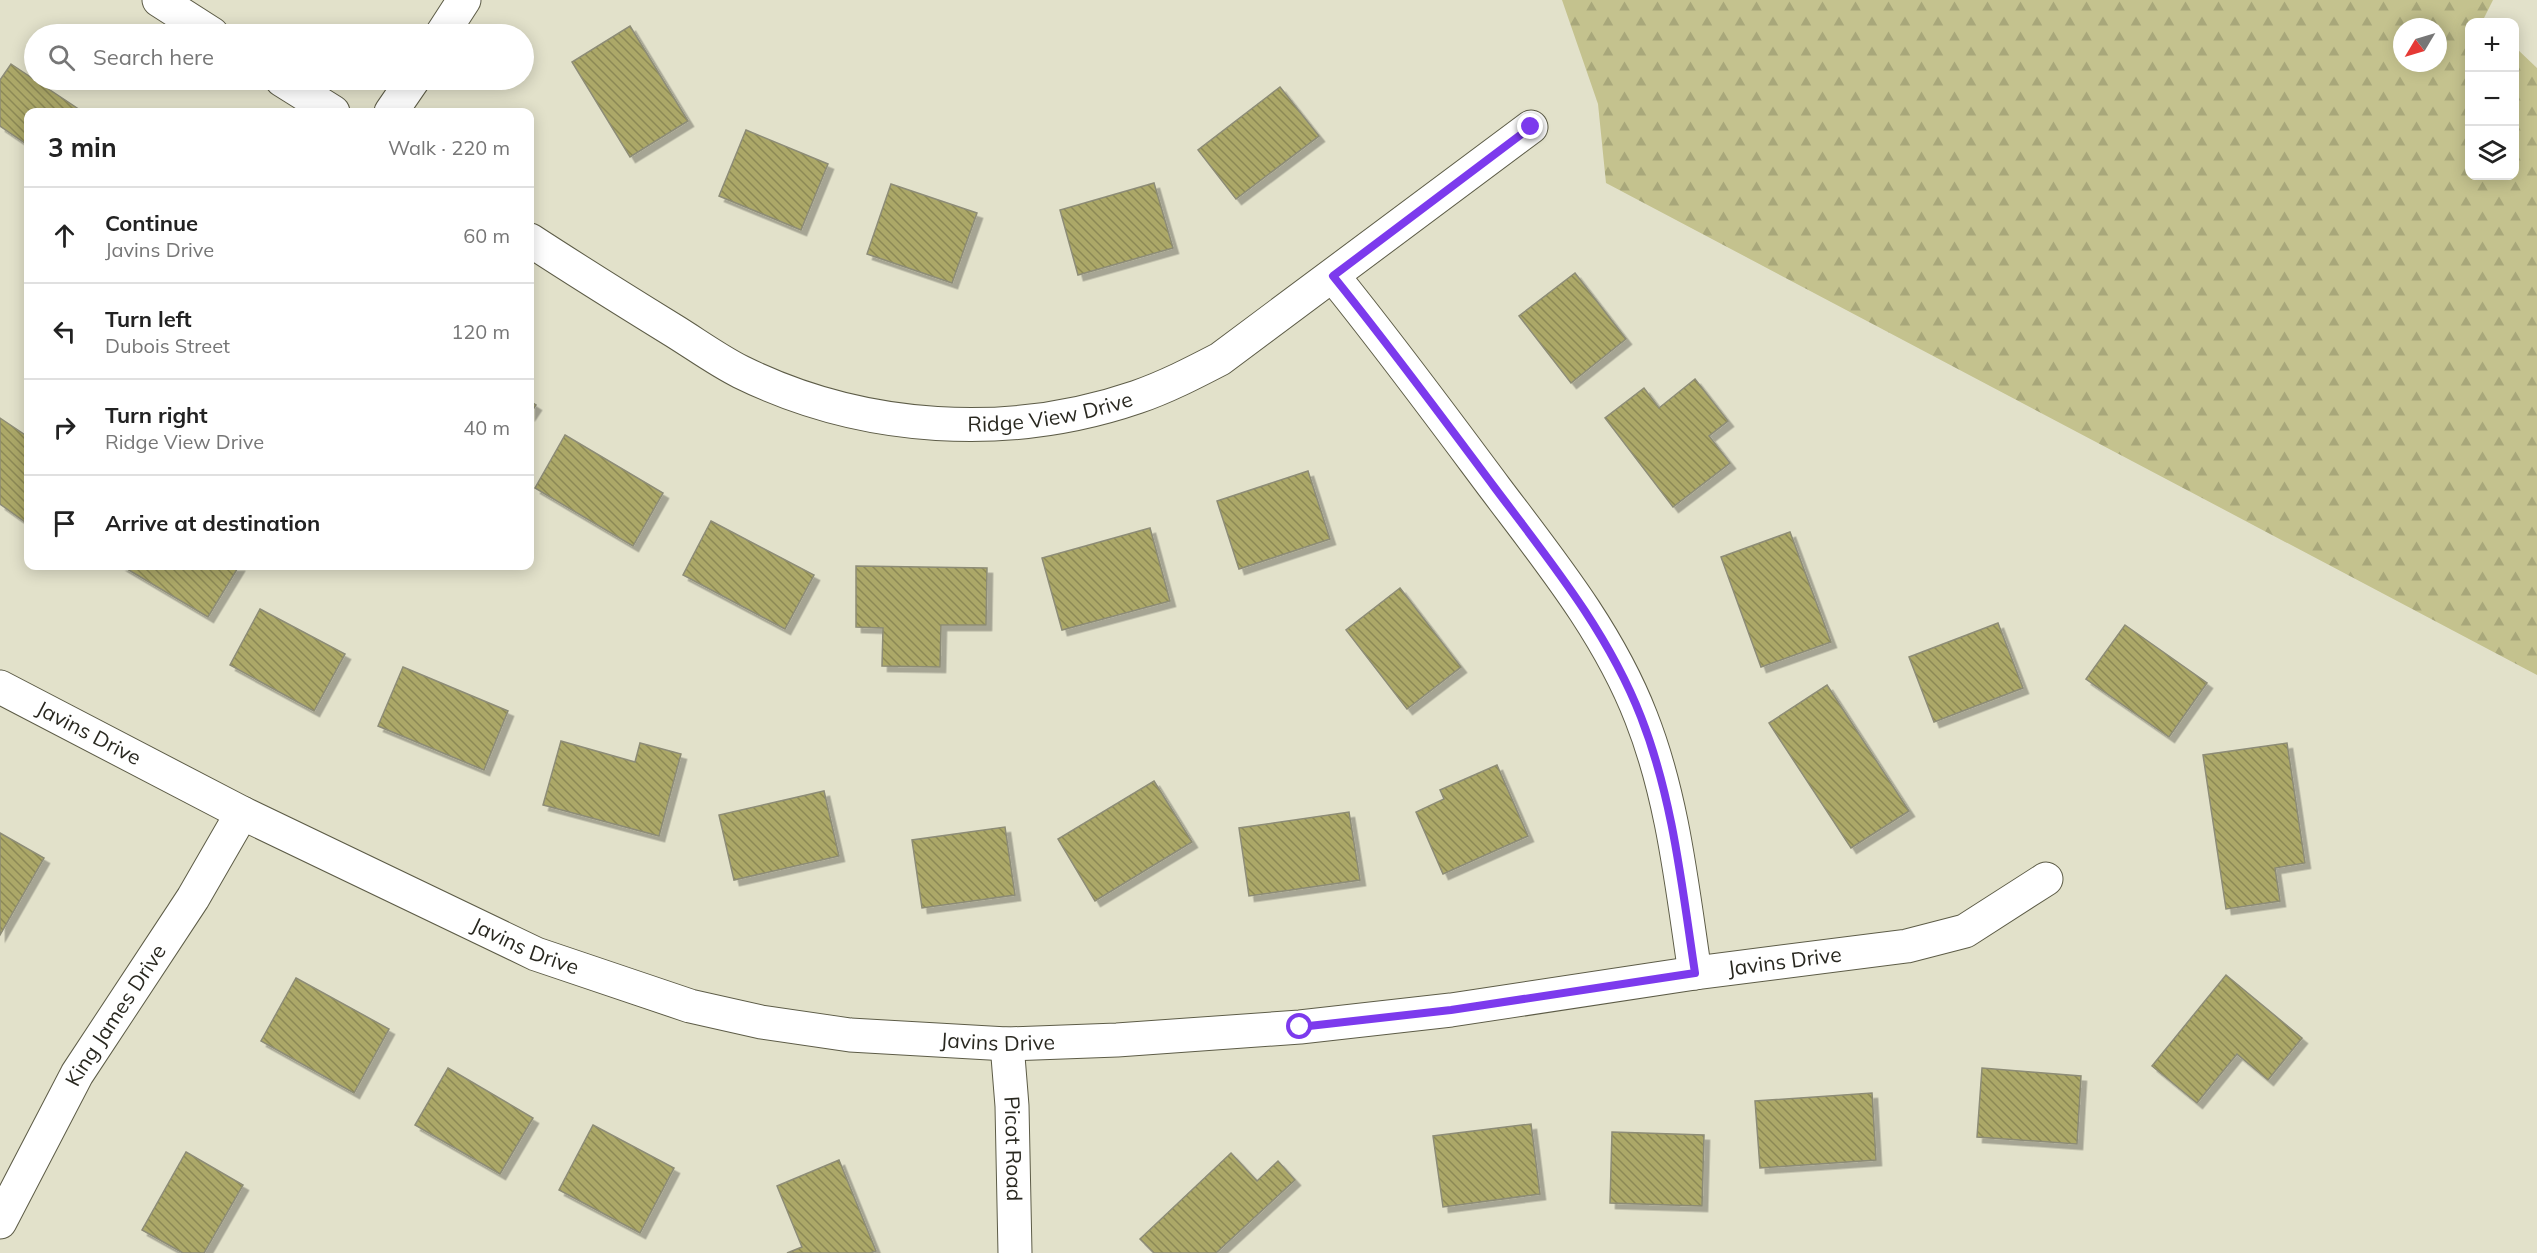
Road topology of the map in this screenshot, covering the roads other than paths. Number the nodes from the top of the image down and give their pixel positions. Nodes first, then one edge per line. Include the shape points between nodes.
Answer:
1 (159, 0) edge
2 (464, 0) edge
3 (196, 24) edge
4 (448, 24) edge
5 (298, 90) edge
6 (406, 90) edge
7 (327, 108) edge
8 (394, 108) edge
9 (1531, 127) dead end
10 (534, 242) edge
11 (1333, 276) junction
12 (0, 687) edge
13 (242, 813) junction
14 (2046, 879) dead end
15 (1695, 973) junction
16 (1006, 1044) junction
17 (0, 1222) edge
18 (1015, 1253) edge

1 - 3 street
2 - 4 street
5 - 7 street
6 - 8 street
9 - 11 street, Ridge View Drive
10 - 11 street, Ridge View Drive via 740,371 798,396 898,421 977,426 1083,413 1183,378 1220,359
11 - 15 street via 1558,572 1610,650 1641,716 1661,777
12 - 13 street, Javins Drive
13 - 16 street, Javins Drive via 536,954 690,1006 761,1022 850,1035
13 - 17 street, King James Drive via 193,898 77,1074
14 - 15 street, Javins Drive via 1965,931 1907,946
15 - 16 street, Javins Drive via 1451,1010 1300,1027
16 - 18 street, Picot Road via 1012,1106

